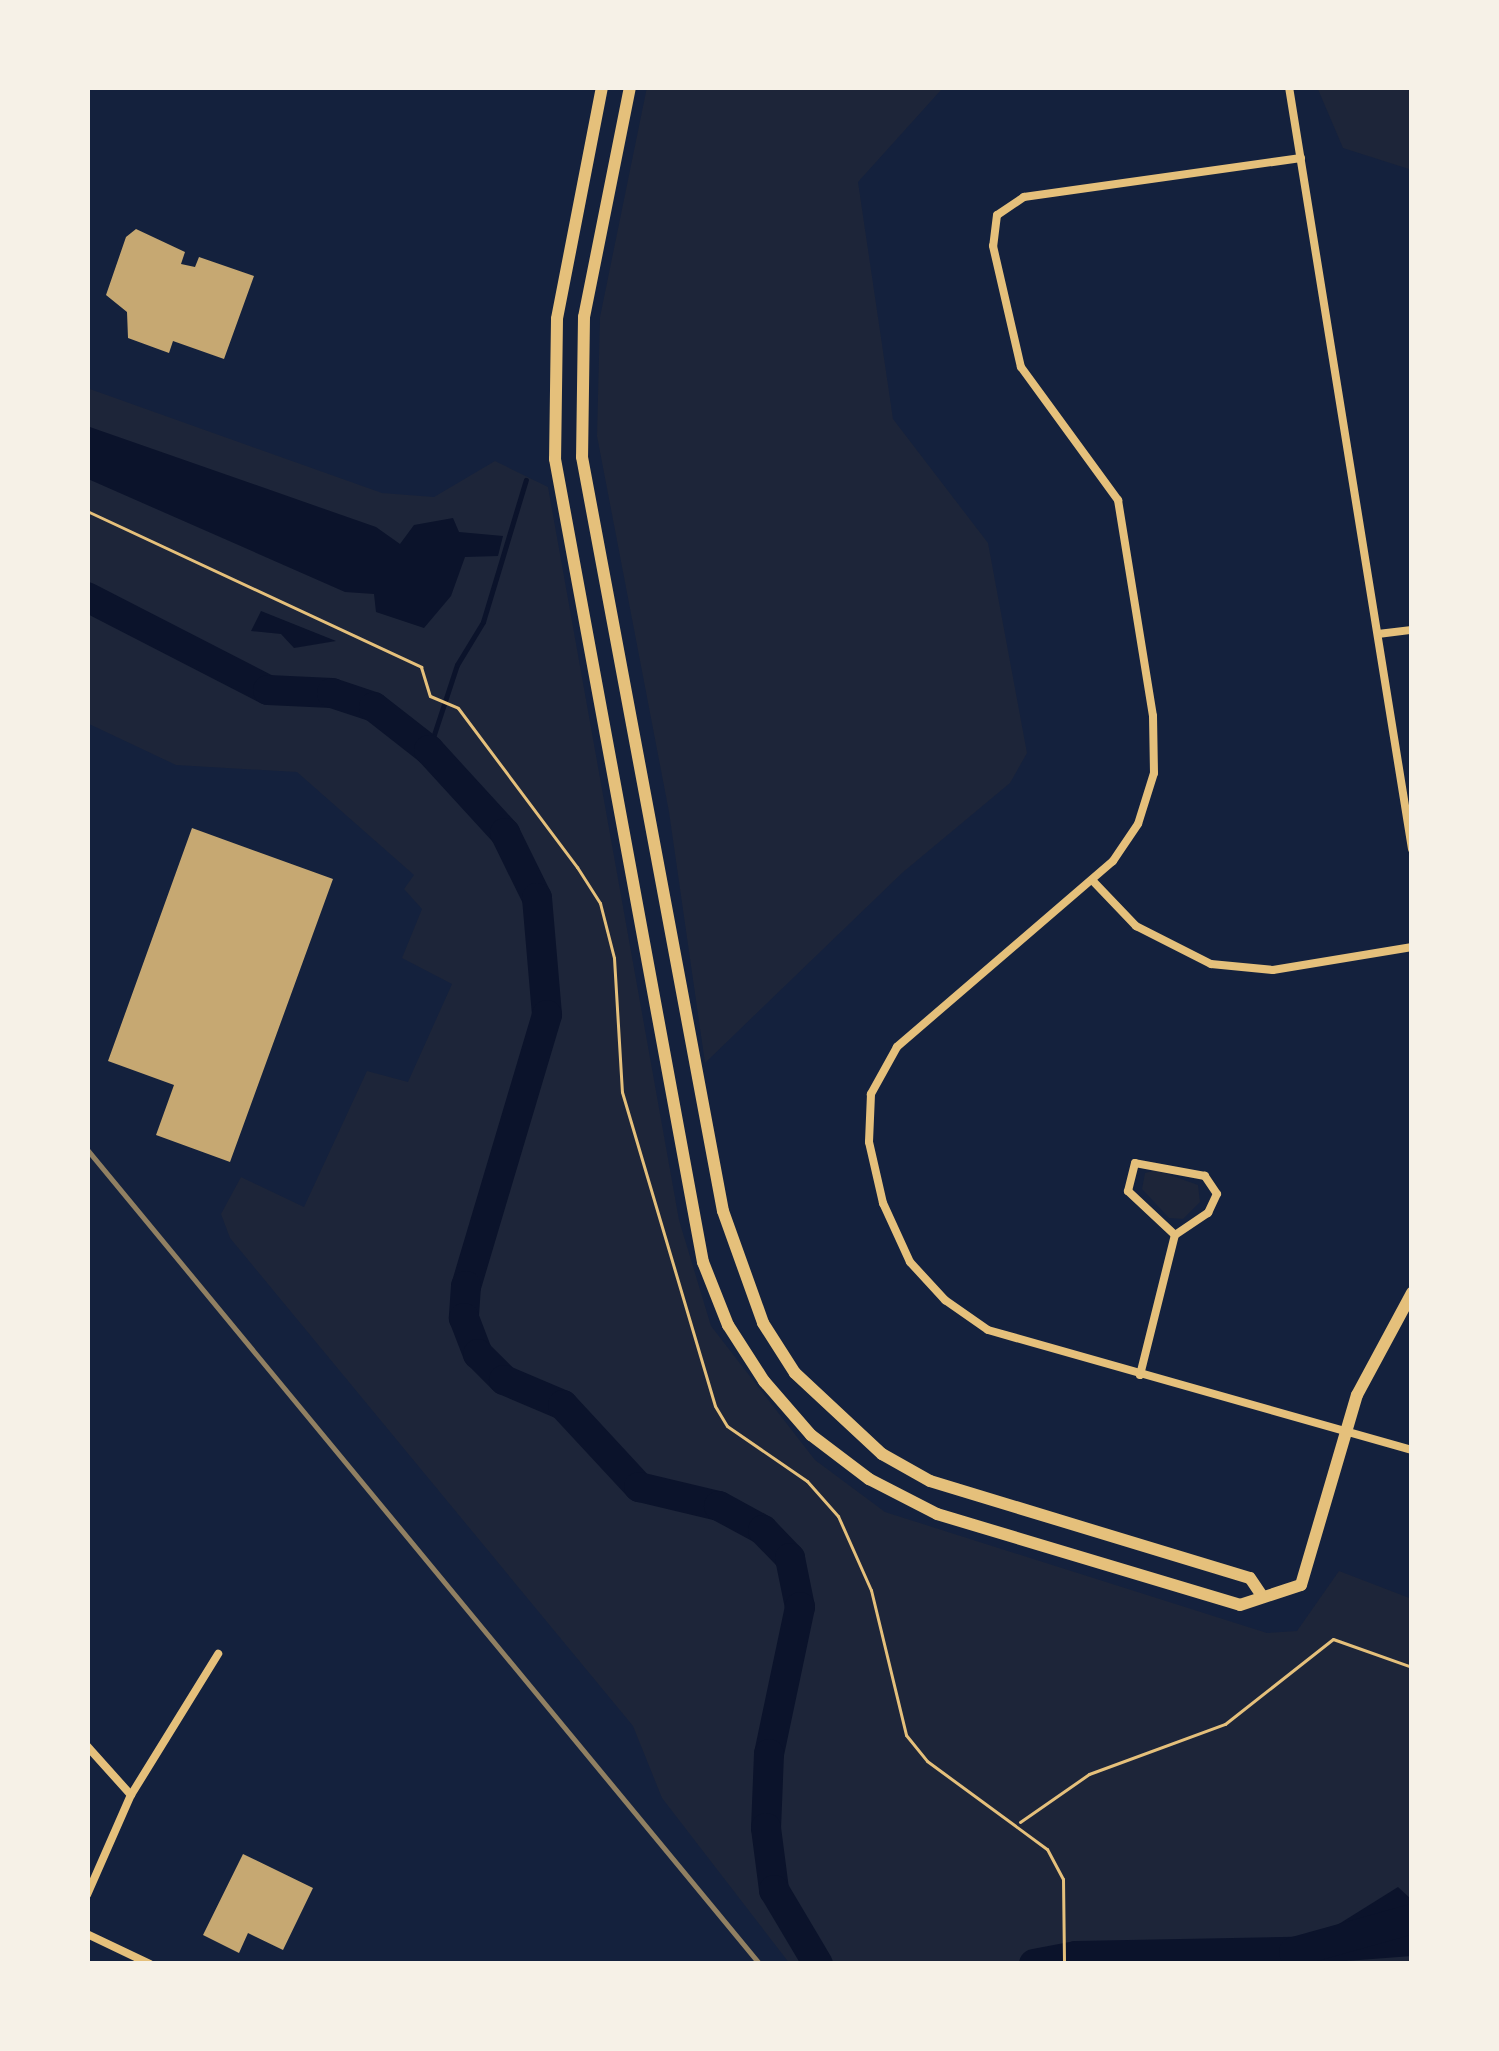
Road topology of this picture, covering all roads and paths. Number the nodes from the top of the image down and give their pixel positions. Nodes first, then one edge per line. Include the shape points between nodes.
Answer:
1 (602, 87) edge
2 (630, 87) edge
3 (1289, 87) edge
4 (1301, 158) junction
5 (87, 512) edge
6 (1412, 630) edge
7 (1378, 634) junction
8 (458, 708) dead end
9 (1412, 848) edge
10 (1092, 880) junction
11 (1412, 947) edge
12 (1175, 1235) junction
13 (1412, 1293) edge
14 (1139, 1375) junction
15 (1348, 1432) junction
16 (1412, 1450) edge
17 (1262, 1596) junction
18 (218, 1654) dead end
19 (1412, 1667) edge
20 (87, 1745) edge
21 (131, 1795) junction
22 (87, 1895) edge
23 (87, 1934) edge
24 (151, 1964) edge
25 (1064, 1964) edge

1 - 17 main road via 557,319 555,459 703,1262 728,1325 811,1435 869,1479 937,1514 1240,1605
2 - 17 main road via 584,317 582,457 723,1211 763,1323 795,1373 882,1454 930,1481 1250,1578
3 - 4 street
4 - 7 street
4 - 10 street via 1024,196 1004,206 992,230 1021,367 1118,500 1151,702 1156,746 1148,802 1126,843
5 - 8 path via 402,653 421,667 436,699
6 - 7 street
7 - 9 street
10 - 11 street via 1136,926 1211,964 1273,970
10 - 14 street via 897,1047 871,1094 869,1142 891,1225 944,1300 1005,1336
12 - 12 street via 1128,1191 1135,1163 1153,1161 1214,1183 1213,1207
12 - 14 street
13 - 15 main road via 1382,1338
14 - 15 street
15 - 16 street
15 - 17 main road via 1301,1585 1283,1597
18 - 21 street
19 - 25 path via 1333,1640 1225,1724 1089,1774 1019,1823 1063,1880
20 - 21 street
21 - 22 street
23 - 24 street

